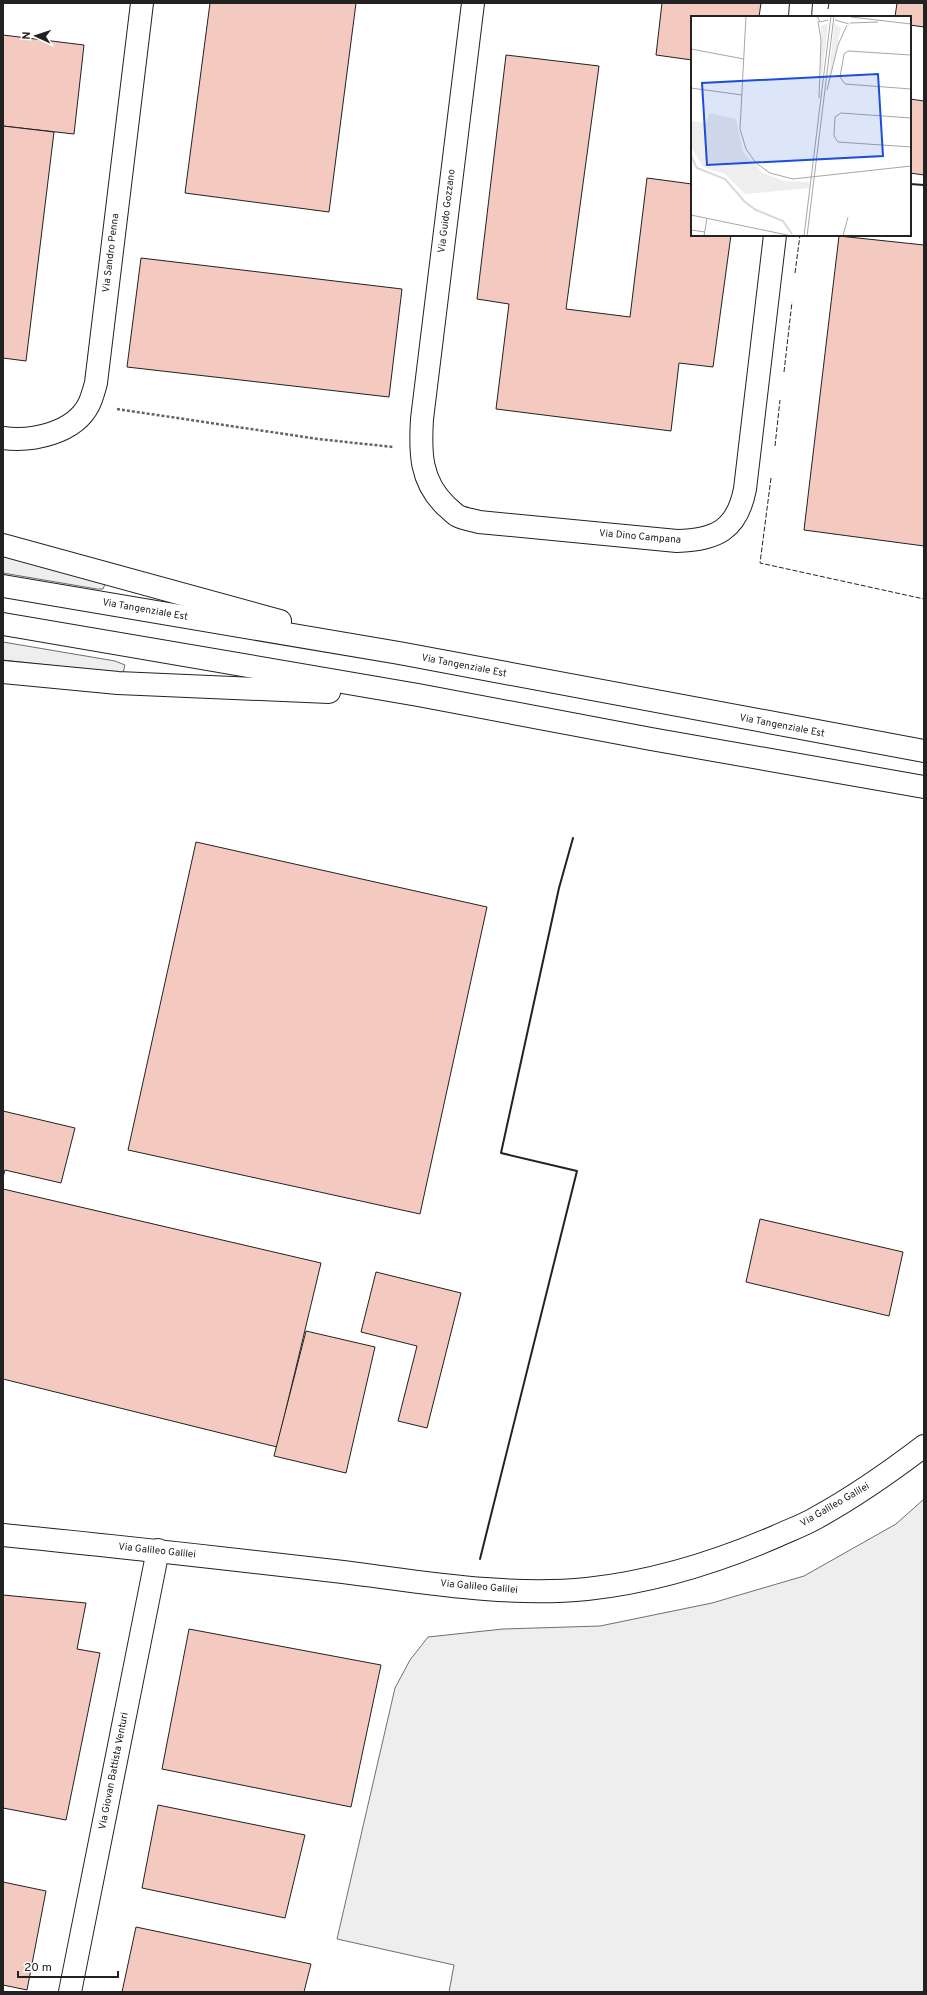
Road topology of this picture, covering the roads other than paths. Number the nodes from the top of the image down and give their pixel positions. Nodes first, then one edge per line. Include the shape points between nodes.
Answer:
1 (142, 3) edge
2 (473, 3) edge
3 (801, 3) edge
4 (800, 16) edge
5 (775, 236) edge
6 (422, 419) joint
7 (3, 438) edge
8 (3, 545) edge
9 (3, 586) edge
10 (3, 624) edge
11 (399, 653) junction
12 (3, 672) edge
13 (418, 695) junction
14 (924, 751) edge
15 (924, 787) edge
16 (924, 1446) edge
17 (3, 1535) edge
18 (158, 1550) junction
19 (70, 1992) edge

1 - 7 street, Via Sandro Penna via 96,383 89,405 75,422 53,433 30,438
2 - 6 street, Via Guido Gozzano
3 - 4 street
5 - 6 street, Via Dino Campana via 744,495 738,514 721,531 708,538 677,541 479,522 457,516 431,487 424,469 420,449
8 - 11 street
9 - 11 street, Via Tangenziale Est
10 - 13 street
11 - 14 street, Via Tangenziale Est
12 - 13 street via 118,683
13 - 15 street
16 - 18 street, Via Galileo Galilei via 895,1468 814,1519 763,1542 703,1564 634,1581 588,1588 538,1591 496,1589
17 - 18 street, Via Galileo Galilei
18 - 19 street, Via Giovan Battista Venturi

